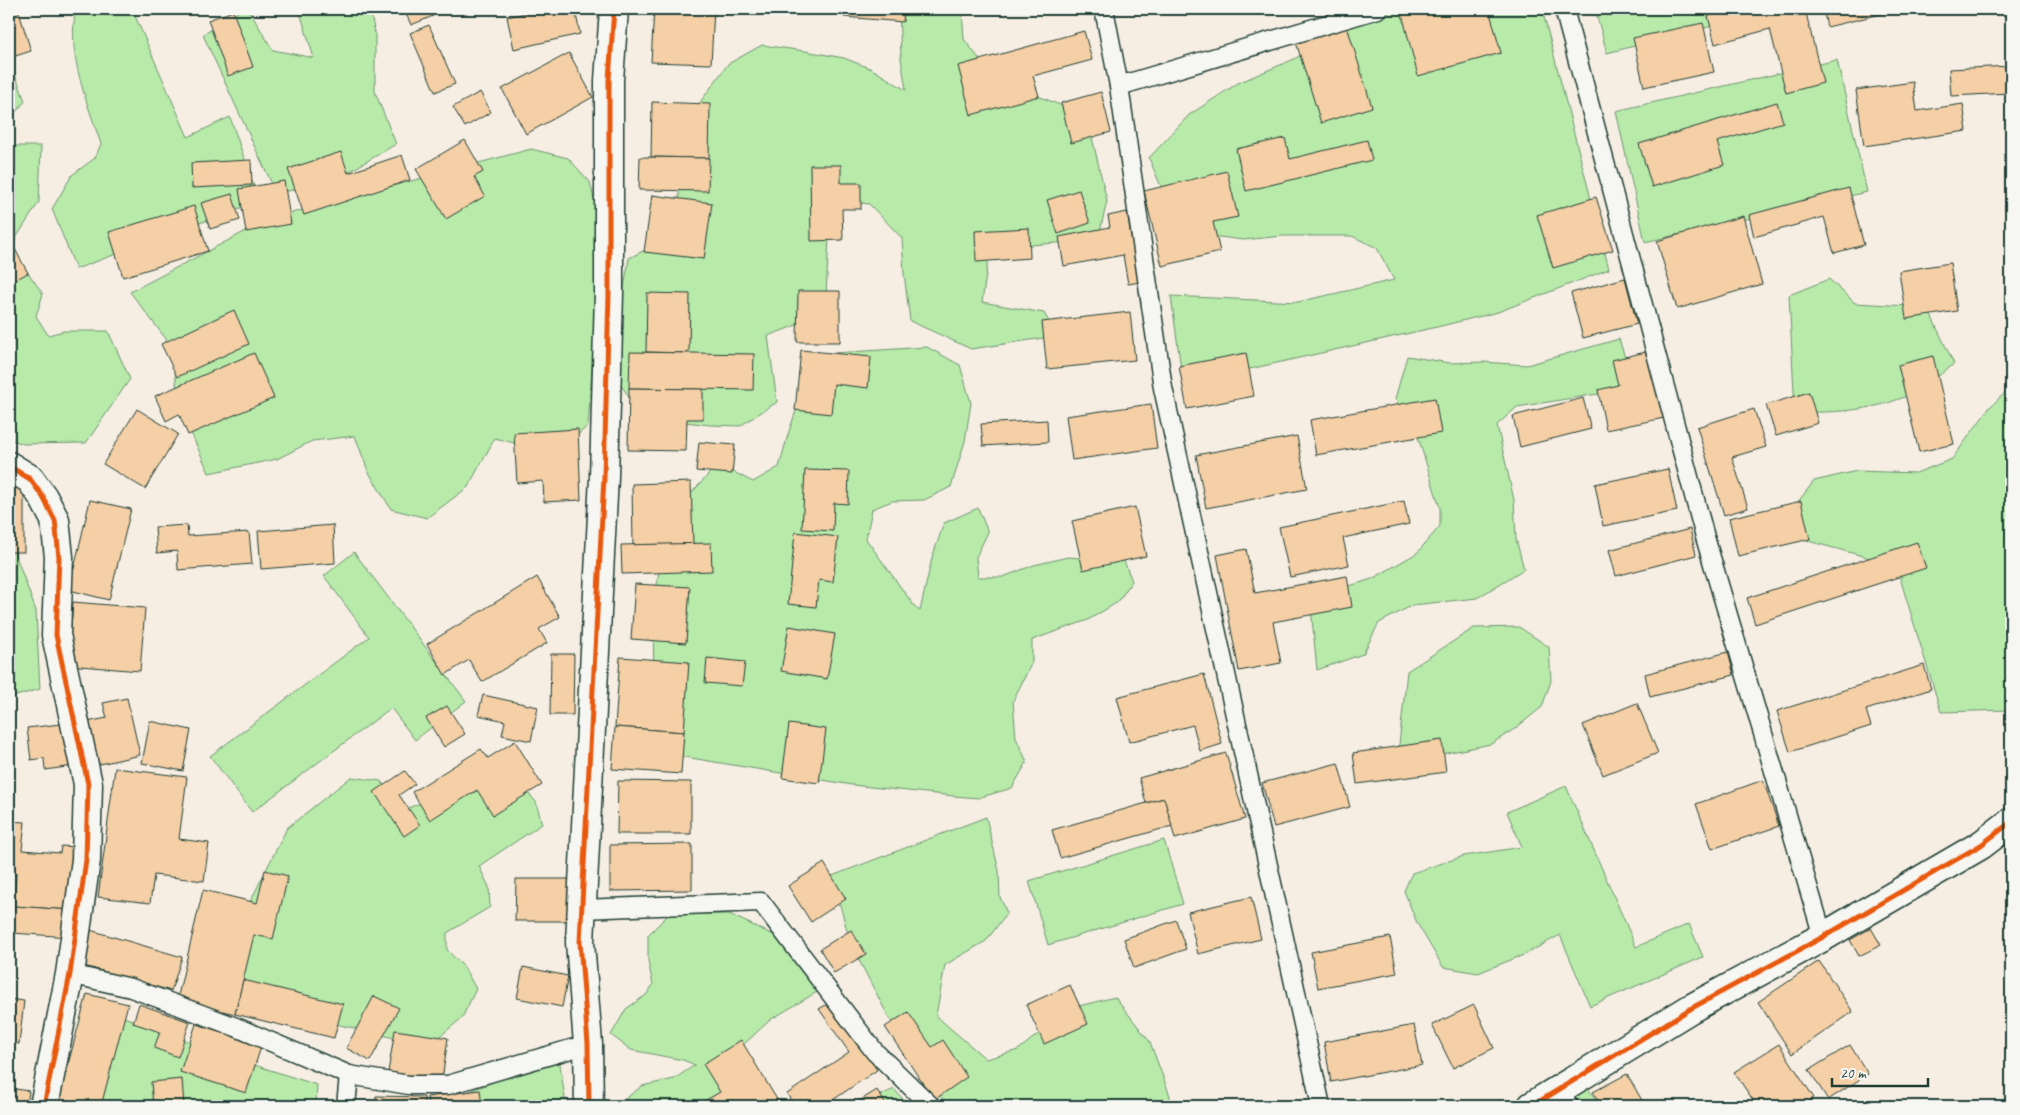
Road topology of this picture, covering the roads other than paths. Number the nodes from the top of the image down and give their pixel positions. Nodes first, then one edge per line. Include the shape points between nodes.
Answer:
1 (614, 9) edge
2 (1104, 9) edge
3 (1378, 9) edge
4 (1564, 9) edge
5 (1119, 86) junction
6 (9, 466) edge
7 (2011, 822) edge
8 (582, 908) junction
9 (1823, 937) junction
10 (70, 974) junction
11 (588, 1044) junction
12 (349, 1075) junction
13 (1564, 1098) edge
14 (44, 1106) edge
15 (346, 1106) edge
16 (589, 1106) edge
17 (931, 1106) edge
18 (1321, 1106) edge
19 (1532, 1106) edge

1 - 8 street via 609,80 609,293 604,477
2 - 5 lane
3 - 5 lane
4 - 9 lane via 1705,537
5 - 18 lane via 1163,388
6 - 10 street via 30,479 55,520 59,558 56,635 88,784 86,860
7 - 9 street via 1981,845
8 - 11 street via 580,942
8 - 17 lane via 761,902 875,1052
9 - 13 street via 1690,1009
10 - 12 lane via 131,988
10 - 14 street
11 - 12 lane via 448,1085 409,1085
11 - 16 street
12 - 15 lane
13 - 19 street

